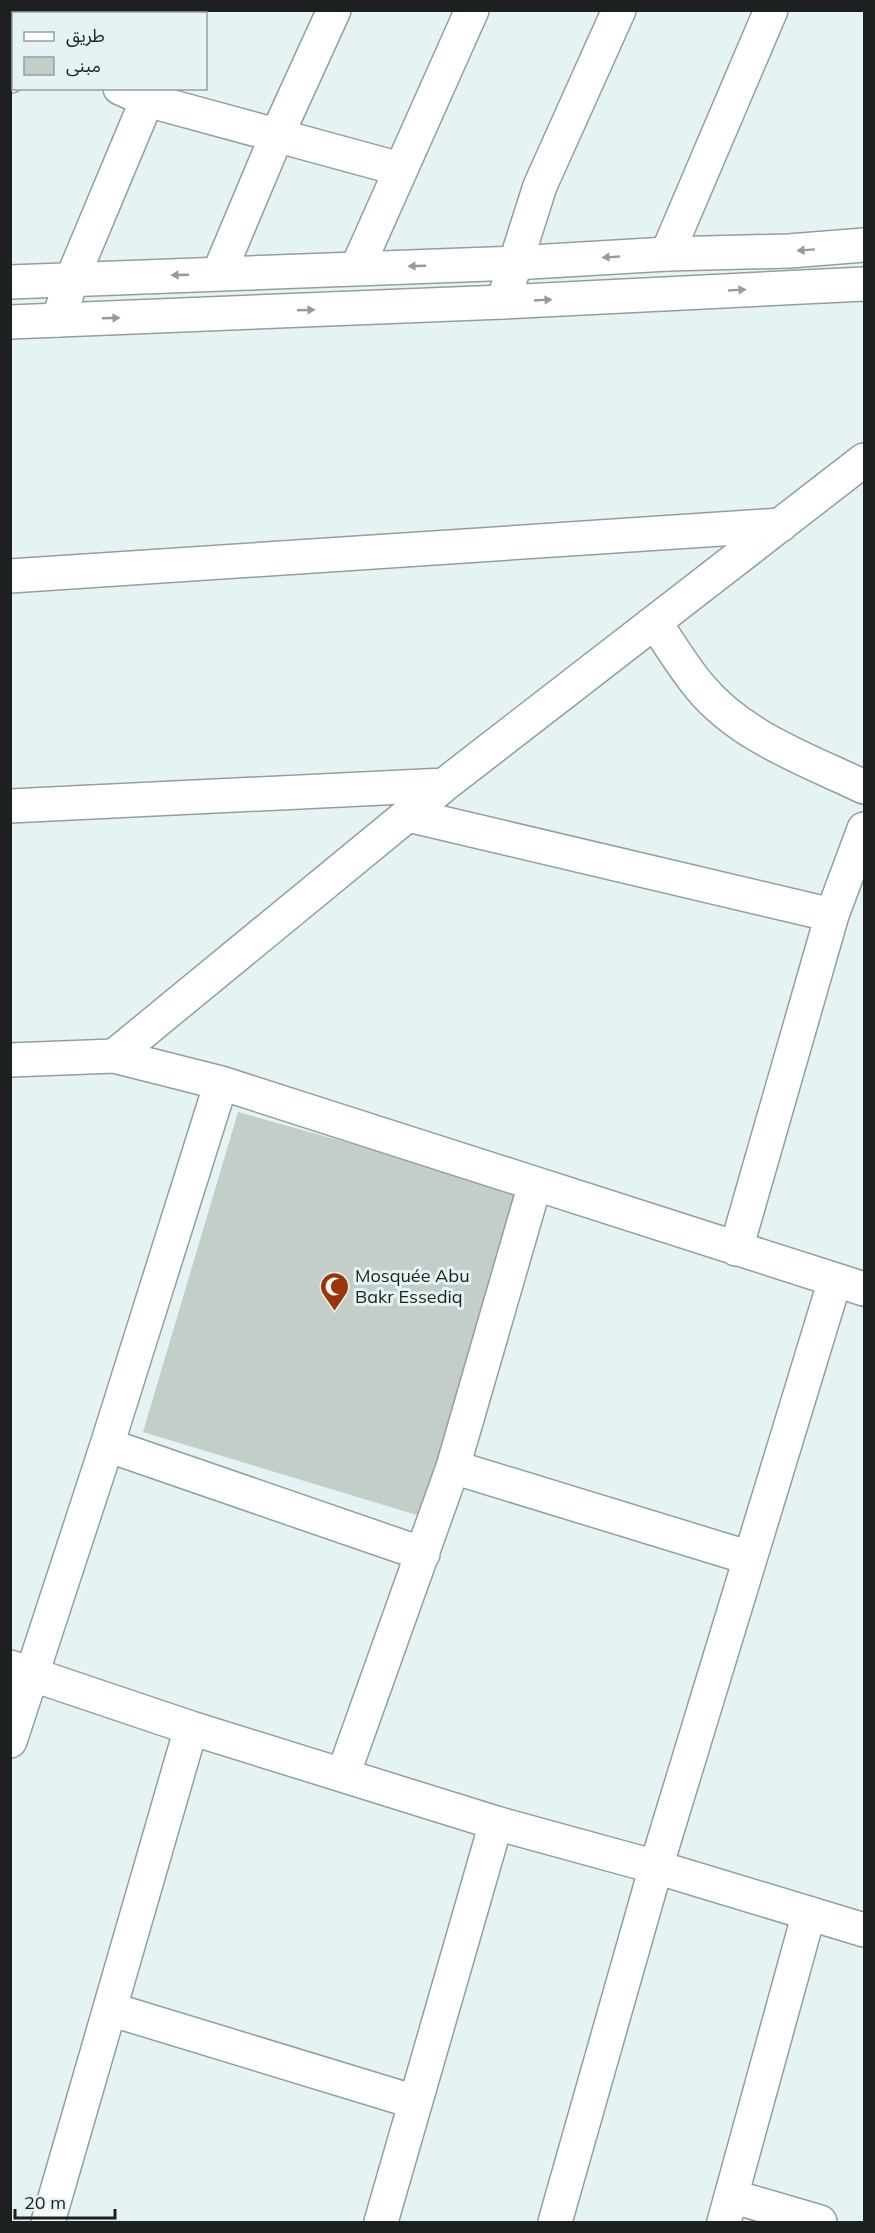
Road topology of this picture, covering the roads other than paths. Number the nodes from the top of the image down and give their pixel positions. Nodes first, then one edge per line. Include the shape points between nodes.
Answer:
1 (333, 10) edge
2 (472, 10) edge
3 (619, 10) edge
4 (771, 10) edge
5 (140, 92) edge
6 (277, 135) junction
7 (400, 169) junction
8 (864, 245) edge
9 (666, 254) junction
10 (514, 263) junction
11 (357, 268) junction
12 (219, 273) junction
13 (72, 279) junction
14 (10, 282) edge
15 (864, 284) edge
16 (503, 302) junction
17 (58, 320) junction
18 (10, 322) edge
19 (864, 460) edge
20 (781, 525) junction
21 (10, 576) edge
22 (655, 623) junction
23 (444, 785) junction
24 (864, 787) edge
25 (10, 806) edge
26 (408, 815) junction
27 (864, 829) edge
28 (832, 915) junction
29 (114, 1056) junction
30 (10, 1060) edge
31 (221, 1083) junction
32 (536, 1184) junction
33 (736, 1249) junction
34 (850, 1285) edge
35 (107, 1445) junction
36 (453, 1467) junction
37 (423, 1554) junction
38 (750, 1558) junction
39 (21, 1670) edge
40 (191, 1728) junction
41 (10, 1742) edge
42 (343, 1775) junction
43 (496, 1823) junction
44 (656, 1867) junction
45 (809, 1913) junction
46 (864, 1930) edge
47 (110, 2009) junction
48 (415, 2102) junction
49 (727, 2209) edge
50 (48, 2223) edge
51 (381, 2223) edge
52 (555, 2223) edge
53 (820, 2223) edge

1 - 6 street
2 - 7 street
3 - 10 street via 540,186
4 - 9 street
5 - 6 street
5 - 13 street
6 - 7 street
6 - 12 street
7 - 11 street
8 -> 9 street
9 -> 10 street
10 -> 11 street
10 - 16 street
11 - 12 street
12 -> 13 street
13 - 14 street
13 - 17 street
16 -> 15 street
17 -> 16 street
17 - 18 street
19 - 20 street
20 - 21 street
20 - 22 street
22 - 23 street
22 - 24 street via 700,687 720,708 775,744
23 - 25 street
23 - 26 street
26 - 28 street
26 - 29 street
27 - 28 street
28 - 33 street
29 - 30 street
29 - 31 street
31 - 32 street
31 - 35 street
32 - 33 street
32 - 36 street
33 - 34 street
34 - 38 street
35 - 37 street
35 - 39 street
36 - 37 street
36 - 38 street
37 - 42 street
38 - 44 street
39 - 40 street
39 - 41 street
40 - 42 street
40 - 47 street
42 - 43 street
43 - 44 street
43 - 48 street
44 - 45 street
44 - 52 street
45 - 46 street
45 - 49 street
47 - 48 street
47 - 50 street
48 - 51 street
49 - 53 street

